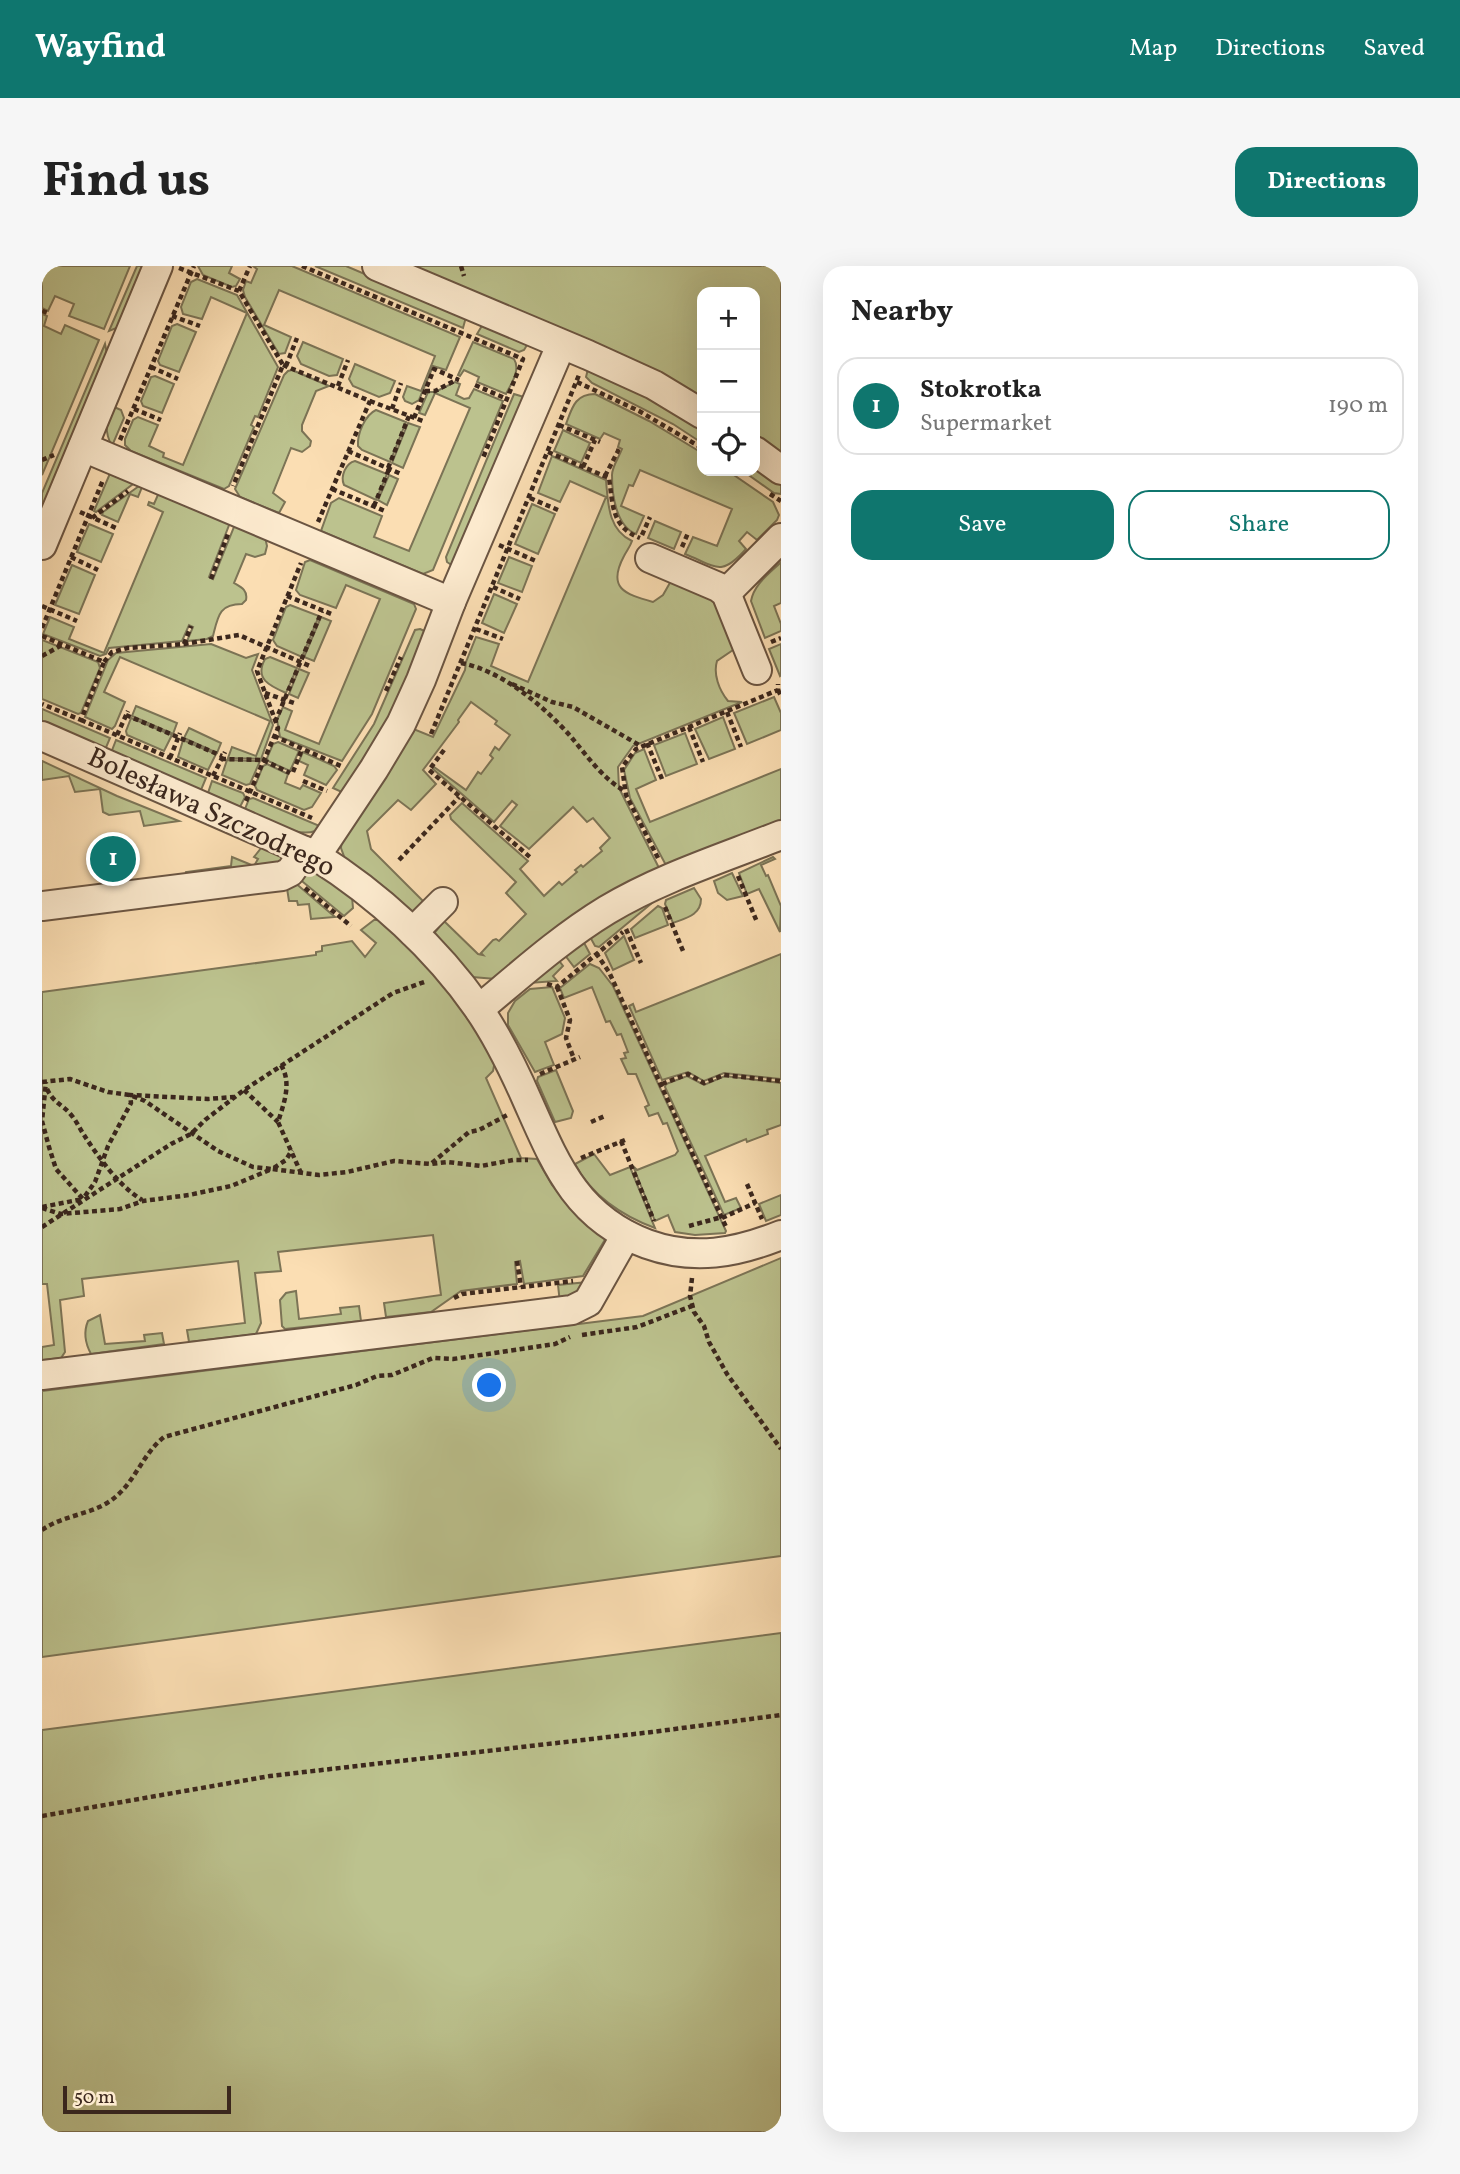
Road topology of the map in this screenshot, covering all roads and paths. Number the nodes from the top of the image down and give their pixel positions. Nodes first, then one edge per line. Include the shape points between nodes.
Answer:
1 (158, 266) edge
2 (175, 266) edge
3 (250, 266) edge
4 (302, 266) edge
5 (377, 266) edge
6 (239, 291) junction
7 (172, 316) dead end
8 (200, 327) dead end
9 (297, 338) dead end
10 (561, 345) junction
11 (588, 355) junction
12 (348, 360) dead end
13 (286, 366) dead end
14 (151, 367) dead end
15 (178, 379) dead end
16 (577, 382) junction
17 (401, 383) dead end
18 (475, 385) dead end
19 (338, 386) dead end
20 (425, 391) junction
21 (507, 399) junction
22 (370, 401) dead end
23 (134, 409) dead end
24 (391, 409) junction
25 (700, 413) edge
26 (412, 417) junction
27 (161, 420) dead end
28 (424, 421) dead end
29 (559, 425) junction
30 (697, 445) edge
31 (83, 447) junction
32 (615, 450) dead end
33 (348, 451) dead end
34 (548, 452) junction
35 (54, 455) dead end
36 (760, 455) edge
37 (42, 460) edge
38 (482, 460) dead end
39 (583, 467) junction
40 (389, 469) junction
41 (781, 470) edge
42 (401, 474) dead end
43 (149, 475) junction
44 (605, 476) junction
45 (332, 489) dead end
46 (530, 498) junction
47 (233, 503) junction
48 (60, 504) junction
49 (374, 506) junction
50 (558, 510) dead end
51 (385, 511) dead end
52 (650, 517) dead end
53 (92, 518) junction
54 (116, 528) dead end
55 (479, 536) junction
56 (781, 538) edge
57 (42, 545) edge
58 (509, 549) junction
59 (71, 557) dead end
60 (650, 558) dead end
61 (536, 561) dead end
62 (98, 570) dead end
63 (211, 579) dead end
64 (493, 587) junction
65 (726, 593) junction
66 (286, 596) dead end
67 (520, 599) dead end
68 (451, 602) junction
69 (42, 606) edge
70 (322, 611) junction
71 (334, 615) dead end
72 (77, 621) dead end
73 (191, 626) dead end
74 (476, 629) junction
75 (42, 636) edge
76 (503, 639) dead end
77 (184, 644) junction
78 (63, 645) junction
79 (402, 654) dead end
80 (42, 656) edge
81 (301, 662) junction
82 (104, 663) junction
83 (461, 663) junction
84 (312, 667) dead end
85 (767, 676) joint
86 (501, 680) junction
87 (778, 690) junction
88 (265, 693) dead end
89 (781, 696) edge
90 (285, 700) junction
91 (381, 702) dead end
92 (42, 704) edge
93 (297, 704) dead end
94 (727, 712) junction
95 (81, 720) junction
96 (689, 727) junction
97 (431, 734) dead end
98 (117, 735) junction
99 (179, 735) junction
100 (42, 736) edge
101 (274, 736) junction
102 (647, 743) junction
103 (641, 746) junction
104 (741, 747) dead end
105 (302, 749) junction
106 (444, 750) dead end
107 (223, 755) junction
108 (170, 758) junction
109 (349, 759) dead end
110 (263, 760) junction
111 (703, 762) dead end
112 (343, 767) junction
113 (338, 775) dead end
114 (213, 776) junction
115 (662, 779) dead end
116 (303, 781) dead end
117 (332, 783) dead end
118 (327, 791) junction
119 (625, 791) junction
120 (250, 792) junction
121 (459, 797) junction
122 (321, 800) dead end
123 (320, 818) junction
124 (237, 820) junction
125 (781, 836) edge
126 (311, 853) junction
127 (531, 858) dead end
128 (400, 860) dead end
129 (735, 869) dead end
130 (288, 874) junction
131 (666, 890) junction
132 (443, 902) dead end
133 (42, 906) edge
134 (635, 922) dead end
135 (757, 922) dead end
136 (351, 926) dead end
137 (579, 929) junction
138 (626, 929) junction
139 (413, 932) junction
140 (683, 951) dead end
141 (597, 954) junction
142 (641, 963) dead end
143 (456, 979) junction
144 (537, 985) dead end
145 (556, 987) junction
146 (479, 1009) junction
147 (580, 1057) dead end
148 (574, 1059) junction
149 (281, 1065) junction
150 (781, 1081) edge
151 (45, 1084) edge
152 (662, 1084) junction
153 (244, 1090) junction
154 (531, 1090) junction
155 (130, 1095) junction
156 (235, 1097) junction
157 (604, 1116) dead end
158 (42, 1121) edge
159 (278, 1122) junction
160 (592, 1122) dead end
161 (191, 1134) junction
162 (292, 1150) junction
163 (102, 1159) junction
164 (561, 1159) junction
165 (431, 1164) junction
166 (272, 1169) junction
167 (302, 1173) junction
168 (116, 1178) junction
169 (747, 1184) dead end
170 (83, 1199) junction
171 (143, 1201) junction
172 (755, 1203) junction
173 (42, 1208) edge
174 (61, 1214) junction
175 (722, 1218) junction
176 (42, 1227) edge
177 (773, 1231) edge
178 (658, 1233) dead end
179 (626, 1235) junction
180 (730, 1236) dead end
181 (695, 1254) junction
182 (517, 1261) dead end
183 (521, 1287) dead end
184 (692, 1306) junction
185 (42, 1375) edge
186 (772, 1434) junction
187 (781, 1438) edge
188 (781, 1449) edge
189 (42, 1530) edge
190 (781, 1715) edge
191 (42, 1816) edge

1 - 31 street
2 - 6 path
3 - 6 path
4 - 21 path via 523,359
5 - 10 street
6 - 47 path via 283,365
7 - 8 path
9 - 13 path
10 - 11 street
10 - 55 street
11 - 16 path
11 - 25 street via 654,385
12 - 19 path
14 - 15 path
16 - 29 path
16 - 30 path
17 - 24 path
18 - 21 path
20 - 20 path via 435,391 459,380 434,369
20 - 26 path
21 - 38 path
22 - 24 path
23 - 27 path
24 - 26 path
26 - 28 path
26 - 40 path
29 - 34 path
29 - 39 path via 598,441
31 - 43 street
31 - 48 street
32 - 44 path
33 - 40 path
34 - 39 path
34 - 46 path
35 - 37 path
36 - 41 street
39 - 44 path
40 - 42 path
40 - 49 path
43 - 47 street
43 - 53 path
44 - 52 path via 622,529 640,538
45 - 49 path
46 - 50 path
46 - 58 path
47 - 63 path
47 - 68 street
48 - 53 path
48 - 57 street
49 - 51 path
53 - 54 path
55 - 58 path
55 - 68 street
56 - 65 street
58 - 61 path
58 - 64 path
59 - 62 path
60 - 65 street
64 - 67 path
64 - 74 path
65 - 85 street
66 - 70 path
68 - 123 street via 401,724
69 - 72 path
70 - 71 path
70 - 81 path
73 - 77 path
74 - 76 path
74 - 83 path
75 - 78 path
77 - 81 path via 239,635
77 - 82 path via 111,652
78 - 80 path
78 - 82 path
79 - 91 path
81 - 84 path
81 - 90 path
82 - 95 path
83 - 86 path
83 - 97 path
85 - 87 path
86 - 103 path via 573,707
86 - 119 path via 555,721
87 - 89 path
87 - 94 path
88 - 90 path
90 - 93 path
90 - 101 path
92 - 95 path
94 - 96 path
94 - 104 path
95 - 98 path
96 - 102 path
96 - 111 path
98 - 99 path via 127,713
98 - 108 path
99 - 107 path
99 - 108 path
100 - 124 street, Bolesława Szczodrego
101 - 105 path
101 - 110 path
102 - 103 path
102 - 115 path
103 - 119 path via 622,767
105 - 110 path via 291,772
105 - 112 path
106 - 121 path via 429,770
107 - 110 path
107 - 114 path
108 - 114 path
109 - 112 path
110 - 120 path
112 - 113 path
114 - 120 path
116 - 118 path
117 - 118 path
118 - 122 path
119 - 131 path
120 - 123 path
120 - 124 path
121 - 127 path
121 - 128 path
123 - 126 street
124 - 126 street, Bolesława Szczodrego
125 - 131 street
126 - 130 street
126 - 139 street, Bolesława Szczodrego
129 - 135 path
130 - 133 street
130 - 136 path
131 - 137 street via 618,904
131 - 140 path
132 - 139 street
134 - 138 path
137 - 141 path
137 - 146 street
138 - 141 path
138 - 142 path
139 - 143 street, Bolesława Szczodrego
141 - 145 path
141 - 152 path
143 - 146 street, Bolesława Szczodrego
143 - 149 path via 426,981 393,993
144 - 145 path
145 - 148 path via 570,1020 566,1038
146 - 154 street, Bolesława Szczodrego
147 - 148 path
148 - 154 path
149 - 153 path
149 - 159 path via 286,1087
150 - 152 path via 724,1075 704,1083 688,1074
151 - 155 path via 70,1079
151 - 158 path
151 - 163 path via 51,1099 71,1114
152 - 175 path
153 - 156 path
153 - 159 path
154 - 164 street, Bolesława Szczodrego
154 - 165 path
155 - 156 path
155 - 161 path via 164,1112
155 - 163 path via 131,1103
156 - 161 path
157 - 160 path
158 - 170 path via 56,1169
159 - 162 path
161 - 166 path via 218,1152 253,1167
161 - 168 path
162 - 166 path
162 - 167 path
163 - 168 path
163 - 170 path via 95,1182
164 - 165 path via 481,1166
164 - 178 path via 623,1140
164 - 179 street, Bolesława Szczodrego via 570,1186 582,1202
165 - 167 path via 394,1161 348,1172
166 - 167 path
166 - 171 path via 231,1186
168 - 170 path
168 - 171 path
169 - 172 path
170 - 173 path
170 - 174 path
171 - 174 path via 120,1209
172 - 175 path
172 - 177 path
173 - 174 path
174 - 176 path
175 - 180 path
177 - 181 street, Bolesława Szczodrego via 730,1252
179 - 181 street, Bolesława Szczodrego via 662,1249
179 - 185 street via 588,1302 572,1310
181 - 184 path
182 - 183 path
184 - 186 path via 727,1374
184 - 189 path via 636,1327 555,1344 433,1358 392,1375 164,1437 136,1475 106,1504
186 - 187 path
186 - 188 path
190 - 191 path via 270,1776

